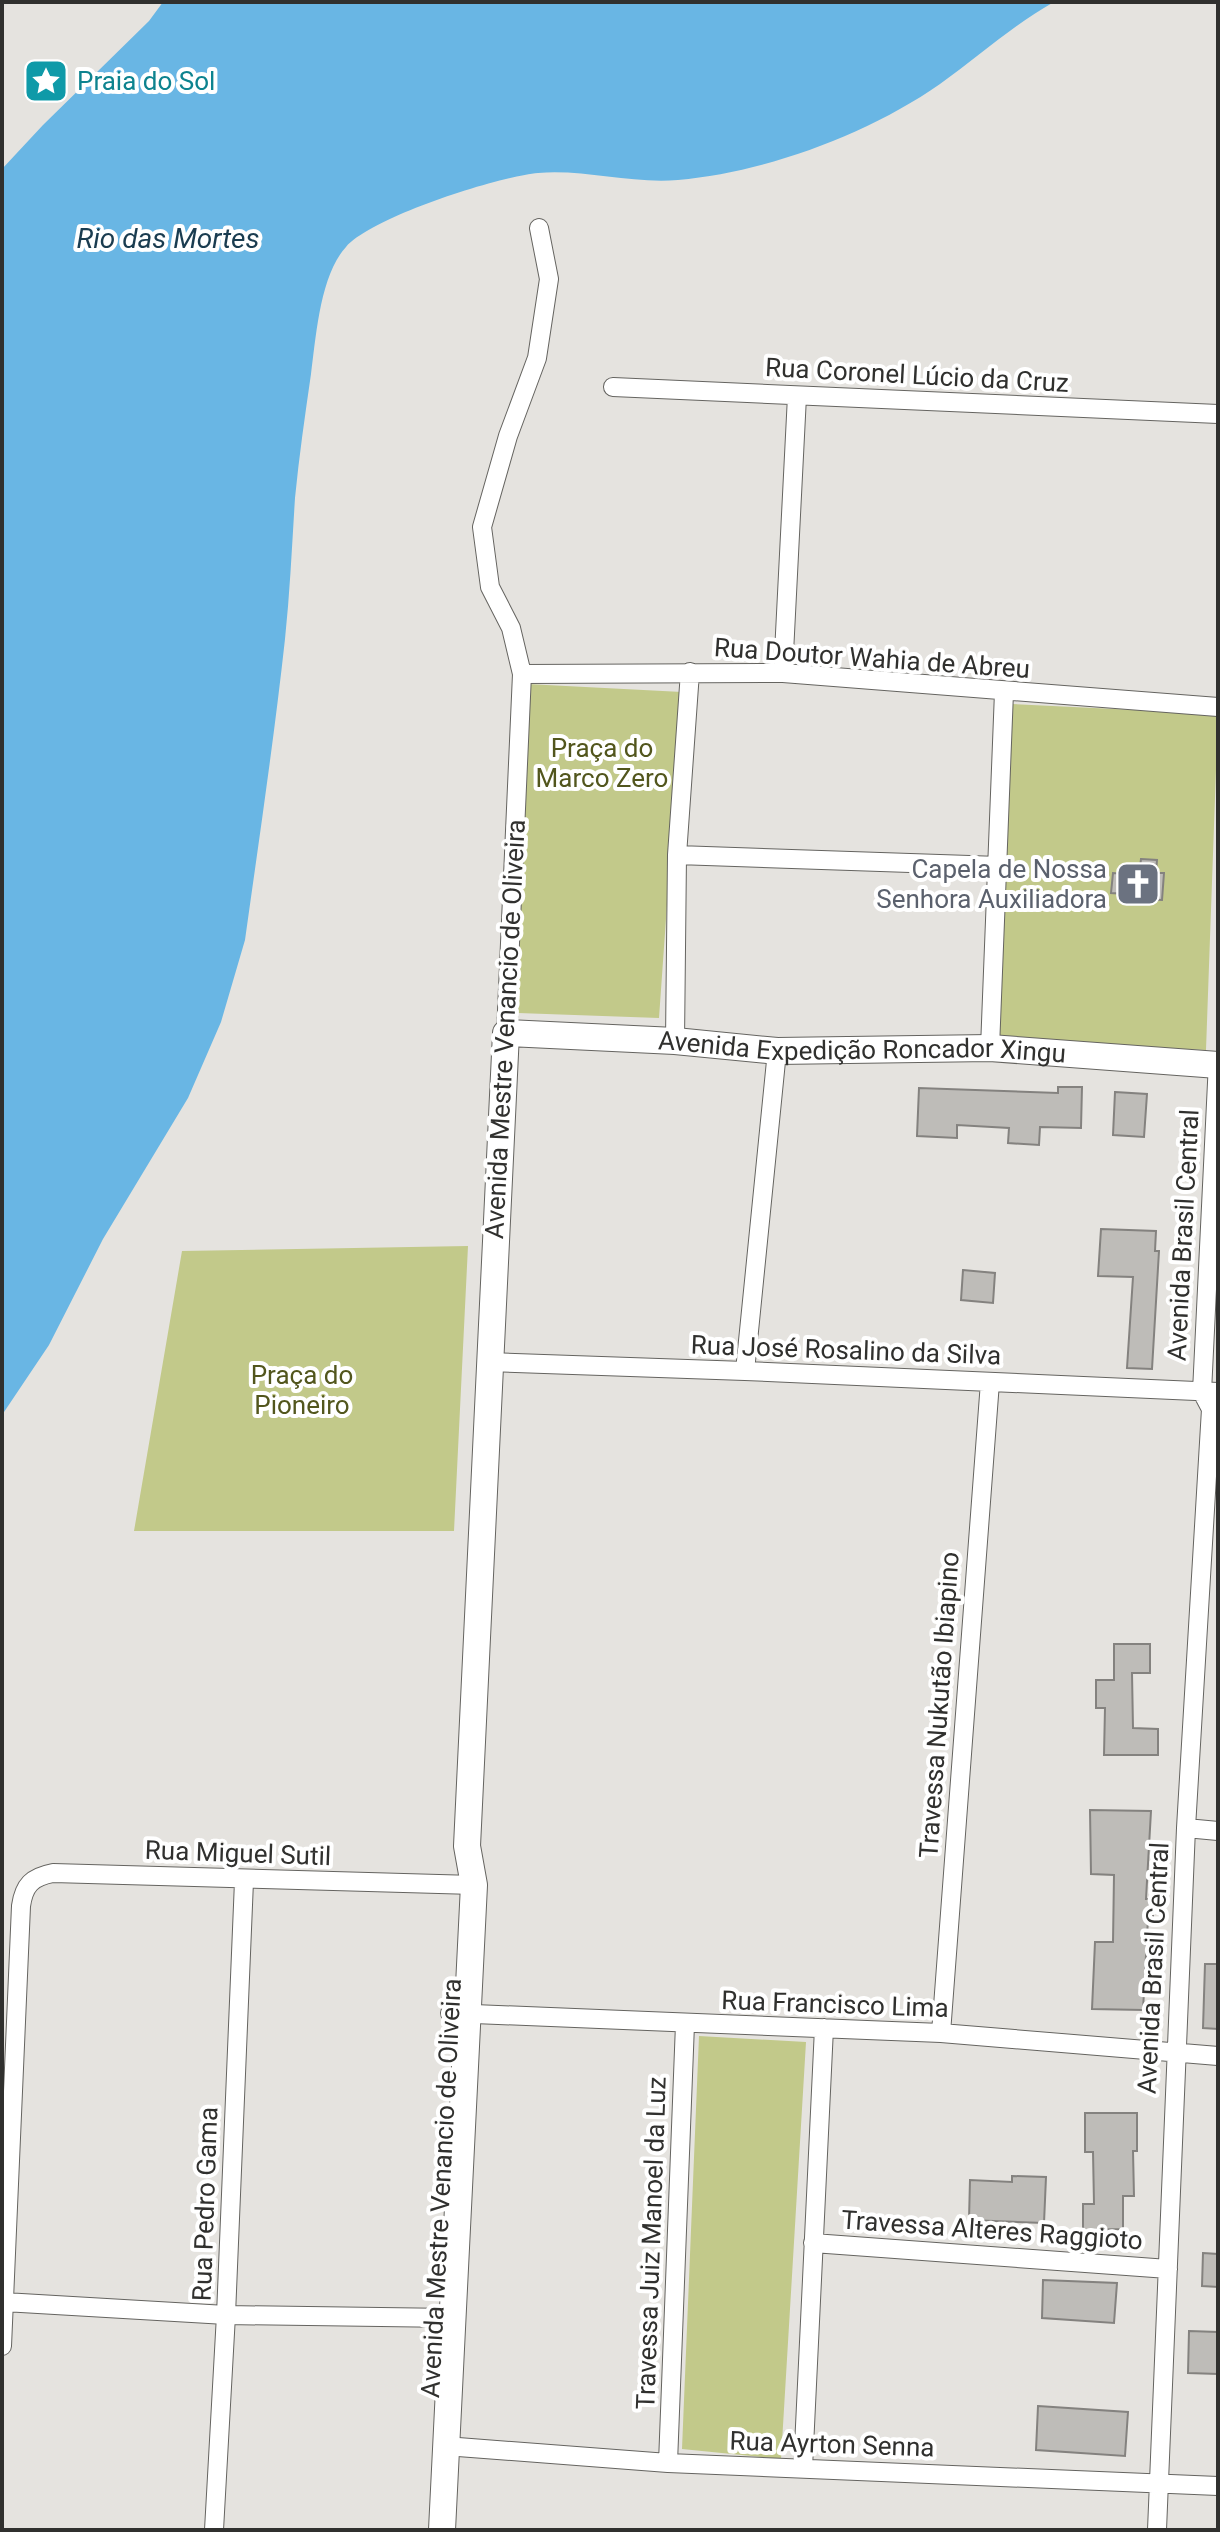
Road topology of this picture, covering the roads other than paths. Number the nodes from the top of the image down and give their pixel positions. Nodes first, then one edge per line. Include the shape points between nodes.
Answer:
1 (539, 228) dead end
2 (613, 387) dead end
3 (797, 396) junction
4 (1218, 414) edge
5 (690, 672) junction
6 (783, 673) junction
7 (522, 674) junction
8 (1004, 692) junction
9 (1218, 707) edge
10 (677, 855) junction
11 (999, 866) junction
12 (506, 1033) junction
13 (675, 1041) junction
14 (990, 1048) junction
15 (777, 1051) junction
16 (1217, 1064) edge
17 (488, 1362) junction
18 (745, 1371) junction
19 (990, 1382) junction
20 (1212, 1398) edge
21 (1186, 1828) junction
22 (1218, 1831) edge
23 (244, 1881) junction
24 (465, 1885) junction
25 (459, 2014) junction
26 (685, 2024) junction
27 (824, 2028) junction
28 (941, 2033) junction
29 (1175, 2054) junction
30 (1218, 2056) edge
31 (813, 2243) junction
32 (1168, 2269) junction
33 (4, 2302) edge
34 (226, 2315) junction
35 (444, 2317) junction
36 (2, 2346) edge
37 (445, 2446) junction
38 (668, 2463) junction
39 (803, 2468) junction
40 (1159, 2483) junction
41 (1218, 2486) edge
42 (214, 2530) edge
43 (424, 2530) edge
44 (442, 2530) edge
45 (1157, 2530) edge

1 - 7 street, Avenida Mestre Venancio de Oliveira via 549,279 537,358 482,527 490,587 511,628
2 - 3 street, Rua Coronel Lúcio da Cruz
3 - 4 street, Rua Coronel Lúcio da Cruz
3 - 6 street
5 - 6 street, Rua Doutor Wahia de Abreu
5 - 7 street, Rua Doutor Wahia de Abreu
5 - 10 street
6 - 8 street, Rua Doutor Wahia de Abreu
7 - 12 street, Avenida Mestre Venancio de Oliveira
8 - 9 street, Rua Doutor Wahia de Abreu
8 - 11 street
10 - 11 street
10 - 13 street
11 - 14 street
12 - 13 street, Avenida Expedição Roncador Xingu
12 - 17 street, Avenida Mestre Venancio de Oliveira
13 - 15 street, Avenida Expedição Roncador Xingu
14 - 15 street, Avenida Expedição Roncador Xingu
14 - 16 street, Avenida Expedição Roncador Xingu
15 - 18 street
16 - 20 street, Avenida Brasil Central
17 - 18 street, Rua José Rosalino da Silva
17 - 24 street, Avenida Mestre Venancio de Oliveira
18 - 19 street, Rua José Rosalino da Silva
19 - 20 street, Rua José Rosalino da Silva
19 - 28 street, Travessa Nukutão Ibiapino
20 - 21 street, Avenida Brasil Central
21 - 22 street
21 - 29 street, Avenida Brasil Central
23 - 24 street, Rua Miguel Sutil
23 - 33 street, Rua Miguel Sutil via 53,1873 39,1876 23,1891
23 - 34 street, Rua Pedro Gama
24 - 25 street, Avenida Mestre Venancio de Oliveira
25 - 26 street, Rua Francisco Lima
25 - 35 street, Avenida Mestre Venancio de Oliveira
26 - 27 street, Rua Francisco Lima
26 - 38 street, Travessa Juiz Manoel da Luz
27 - 28 street, Rua Francisco Lima
27 - 31 street
28 - 29 street, Rua Francisco Lima
29 - 30 street, Rua Francisco Lima
29 - 32 street, Avenida Brasil Central
31 - 32 street, Travessa Alteres Raggioto
31 - 39 street
32 - 40 street, Avenida Brasil Central
33 - 34 street
33 - 36 street
34 - 35 street
34 - 42 street, Rua Pedro Gama
35 - 37 street, Avenida Mestre Venancio de Oliveira
35 - 43 street, Avenida Mestre Venancio de Oliveira
37 - 38 street, Rua Ayrton Senna
37 - 44 street, Avenida Mestre Venancio de Oliveira
38 - 39 street, Rua Ayrton Senna
39 - 40 street, Rua Ayrton Senna
40 - 41 street, Rua Ayrton Senna
40 - 45 street, Avenida Brasil Central

